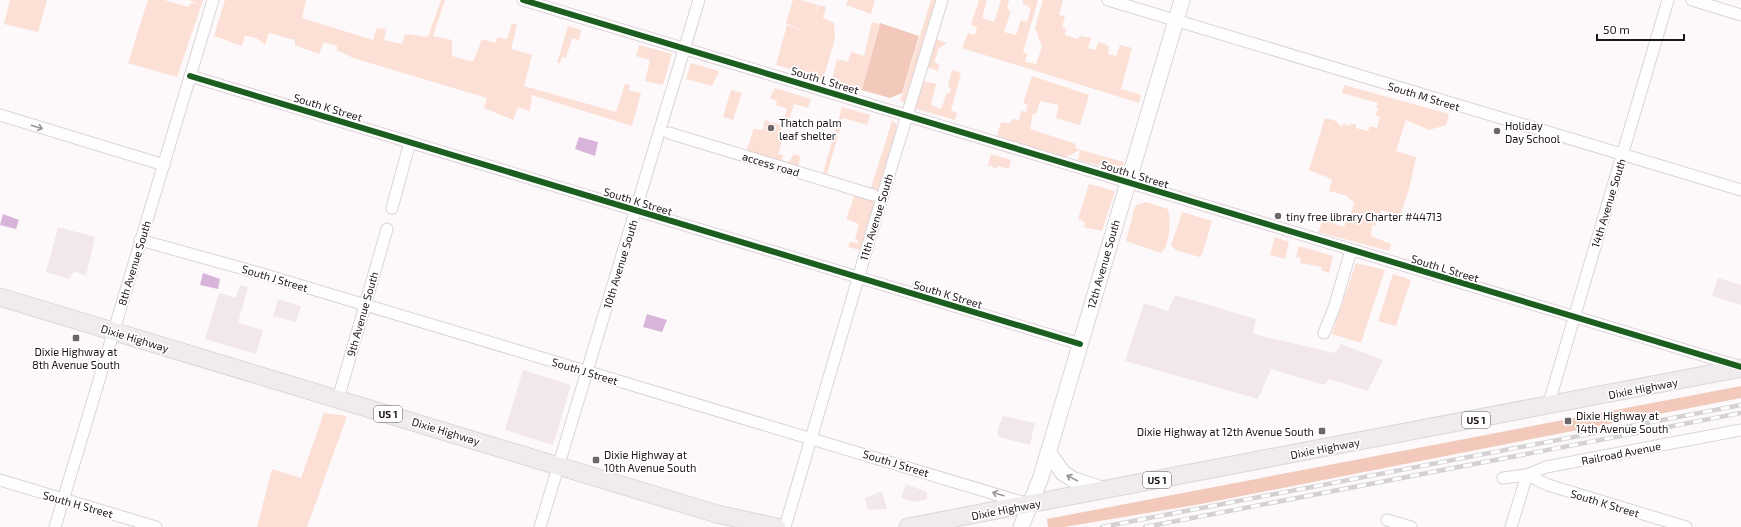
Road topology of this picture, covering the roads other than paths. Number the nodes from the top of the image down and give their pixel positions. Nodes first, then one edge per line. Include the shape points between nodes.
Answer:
1 (523, 0) edge
2 (699, 0) edge
3 (942, 0) edge
4 (1108, 0) edge
5 (1182, 0) edge
6 (1668, 0) edge
7 (1692, 0) edge
8 (210, 1) edge
9 (1741, 15) edge
10 (1176, 20) junction
11 (684, 49) junction
12 (190, 76) junction
13 (0, 115) edge
14 (907, 116) junction
15 (669, 133) dead end
16 (410, 142) junction
17 (1622, 155) junction
18 (164, 165) junction
19 (1127, 182) junction
20 (1741, 190) edge
21 (873, 195) dead end
22 (392, 208) dead end
23 (636, 210) junction
24 (387, 229) dead end
25 (140, 240) junction
26 (1351, 250) junction
27 (858, 278) junction
28 (0, 297) edge
29 (364, 305) junction
30 (1574, 317) junction
31 (113, 332) junction
32 (1324, 333) dead end
33 (1080, 344) junction
34 (1741, 368) edge
35 (587, 371) junction
36 (338, 399) junction
37 (1548, 406) junction
38 (1741, 430) edge
39 (810, 438) junction
40 (1048, 452) junction
41 (558, 465) junction
42 (1527, 475) junction
43 (1503, 478) dead end
44 (0, 480) edge
45 (1105, 490) junction
46 (63, 499) junction
47 (1030, 504) junction
48 (1386, 520) dead end
49 (55, 527) edge
50 (156, 527) edge
51 (540, 527) edge
52 (777, 527) edge
53 (785, 527) edge
54 (908, 527) edge
55 (1021, 527) edge
56 (1411, 527) edge
57 (1511, 527) edge
58 (1686, 527) edge

1 - 11 street, South L Street
2 - 11 street, 10th Avenue South
3 - 14 street, 11th Avenue South
4 - 10 street, South M Street
5 - 10 street, 12th Avenue South
6 - 17 street, 14th Avenue South
7 - 9 street
8 - 12 street, 8th Avenue South
10 - 17 street, South M Street
10 - 19 street, 12th Avenue South
11 - 14 street, South L Street
11 - 23 street, 10th Avenue South
12 - 16 street, South K Street
12 - 18 street, 8th Avenue South
13 -> 18 street
14 - 19 street, South L Street
14 - 27 street, 11th Avenue South
15 - 21 street, access road
16 - 22 street
16 - 23 street, South K Street
17 - 20 street, South M Street
17 - 30 street, 14th Avenue South
18 - 25 street, 8th Avenue South
19 - 26 street, South L Street
19 - 33 street, 12th Avenue South
23 - 27 street, South K Street
23 - 35 street, 10th Avenue South
24 - 29 street, 9th Avenue South
25 - 29 street, South J Street
25 - 31 street, 8th Avenue South
26 - 30 street, South L Street
26 - 32 street
27 - 33 street, South K Street
27 - 39 street, 11th Avenue South
28 - 31 main road, Dixie Highway / US 1
29 - 35 street, South J Street
29 - 36 street, 9th Avenue South
30 - 34 street, South L Street
30 - 37 street, 14th Avenue South
31 - 36 main road, Dixie Highway / US 1
31 - 46 street, 8th Avenue South
33 - 40 street, 12th Avenue South
34 - 37 main road, Dixie Highway / US 1
35 - 39 street, South J Street
35 - 41 street, 10th Avenue South
36 - 41 main road, Dixie Highway / US 1
37 - 45 main road, Dixie Highway / US 1
38 - 42 street, Railroad Avenue via 1546,467
47 -> 39 street, South J Street
39 - 53 street, 11th Avenue South
45 -> 40 street via 1074,480 1063,473
40 - 47 street, 12th Avenue South
41 - 51 street, 10th Avenue South
41 - 52 main road, Dixie Highway / US 1 via 717,514
42 - 43 street, Railroad Avenue
42 - 57 street
42 - 58 street, South K Street via 1548,485
44 - 46 street, South H Street
45 - 47 main road, Dixie Highway / US 1
46 - 49 street, 8th Avenue South
46 - 50 street, South H Street
47 - 54 main road, Dixie Highway / US 1
47 - 55 street, 12th Avenue South
48 - 56 street

